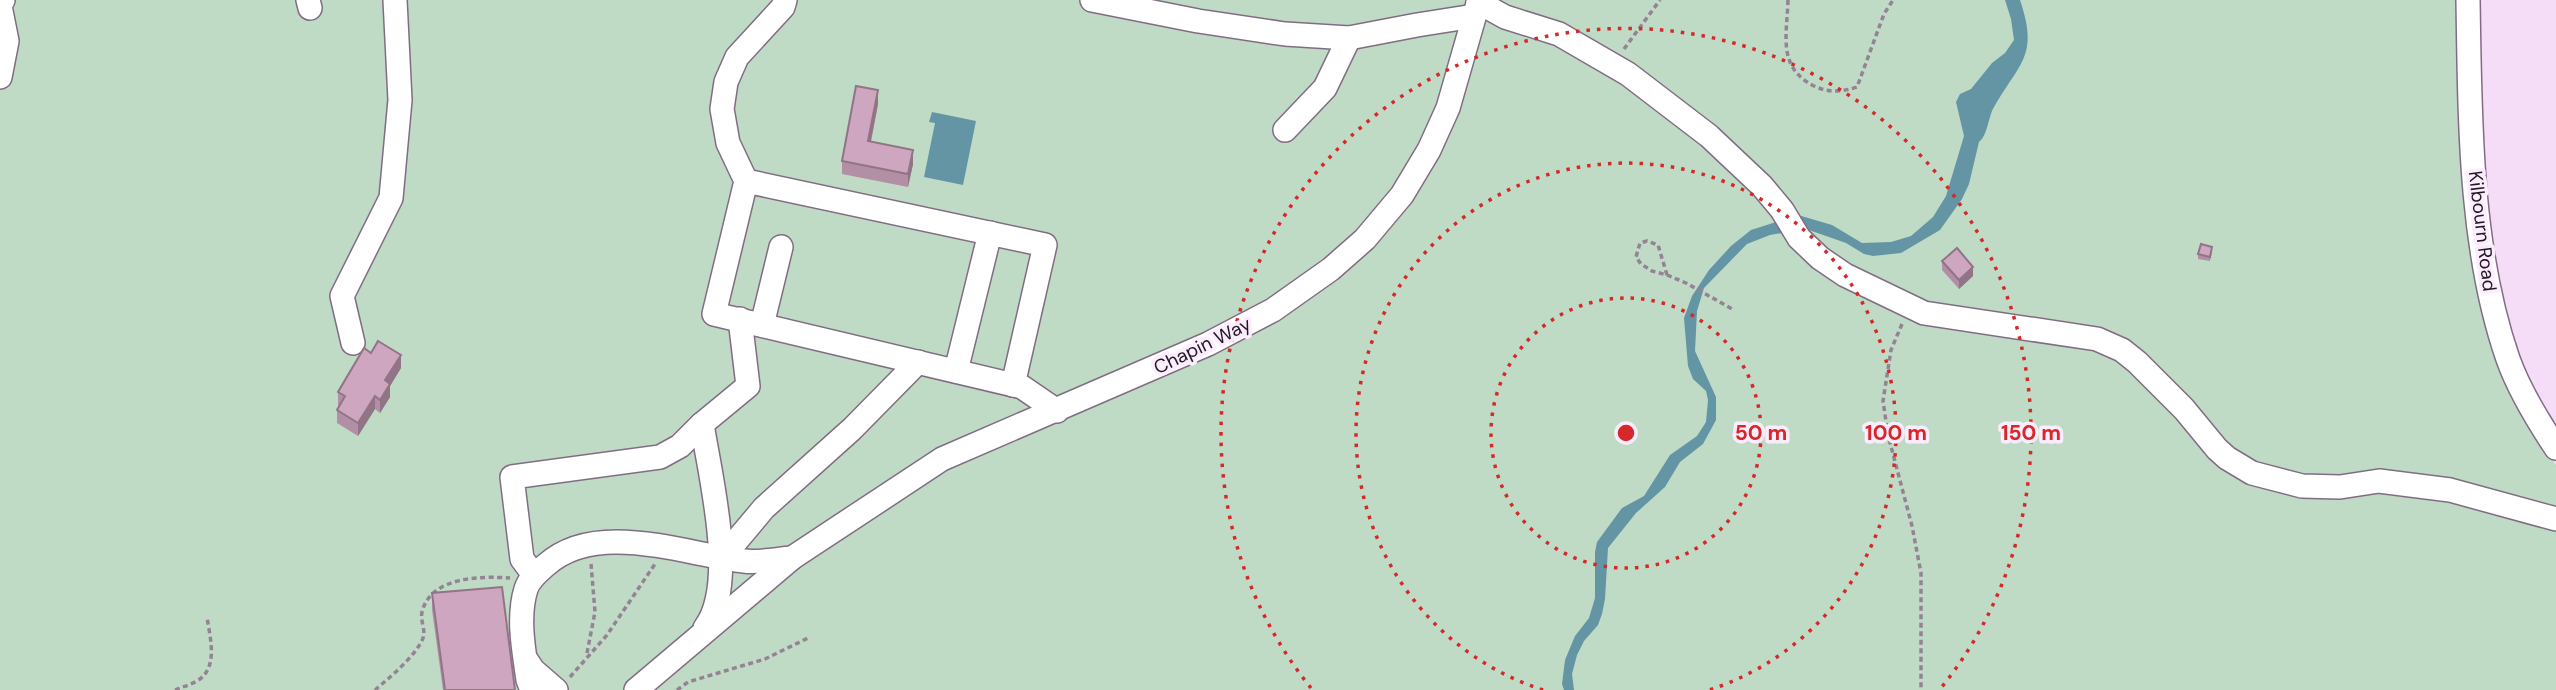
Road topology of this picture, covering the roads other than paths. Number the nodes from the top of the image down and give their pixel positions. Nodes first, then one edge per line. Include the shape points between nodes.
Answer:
1 (3, 0) edge
2 (395, 0) edge
3 (785, 0) edge
4 (1092, 0) edge
5 (2468, 0) edge
6 (1477, 6) edge
7 (1349, 38) junction
8 (0, 77) edge
9 (1285, 131) dead end
10 (746, 181) junction
11 (990, 233) junction
12 (781, 247) dead end
13 (751, 322) junction
14 (353, 343) dead end
15 (918, 362) junction
16 (956, 371) junction
17 (1013, 385) junction
18 (1057, 411) junction
19 (702, 424) junction
20 (2556, 448) edge
21 (2556, 519) edge
22 (722, 558) junction
23 (792, 558) junction
24 (530, 581) junction
25 (695, 641) junction
26 (525, 658) junction
27 (561, 686) edge
28 (533, 690) edge
29 (636, 690) edge

1 - 8 street via 0,6 7,41
2 - 14 street via 400,100 391,198 342,296
3 - 10 street via 737,57 726,82 722,108 728,142
4 - 7 street via 1210,23
5 - 20 street, Kilbourn Road via 2477,200 2493,310 2509,361
6 - 7 street
6 - 18 street, Chapin Way via 1448,108 1429,150 1402,195 1366,239 1273,310
6 - 21 street via 1559,34 1628,74 1709,136 1762,186 1799,238 1845,275 1924,313 2097,339 2122,350 2227,458 2264,477 2302,486 2379,481 2449,490
7 - 9 street via 1325,89
10 - 11 street
10 - 13 street via 714,314
11 - 16 street
11 - 17 street via 1045,245
12 - 13 street
13 - 15 street
13 - 19 street via 748,386
15 - 16 street
15 - 22 street via 757,515
16 - 17 street
17 - 18 street
18 - 23 street, Chapin Way via 943,459
19 - 22 street
19 - 24 street via 680,446 660,457 512,477 522,559
22 - 23 street via 747,562
22 - 24 street via 620,542 587,546 552,559
22 - 25 street via 718,599 711,620
23 - 25 street, Chapin Way
24 - 26 street via 522,610
25 - 29 street, Chapin Way
26 - 27 street via 533,670
26 - 28 street

